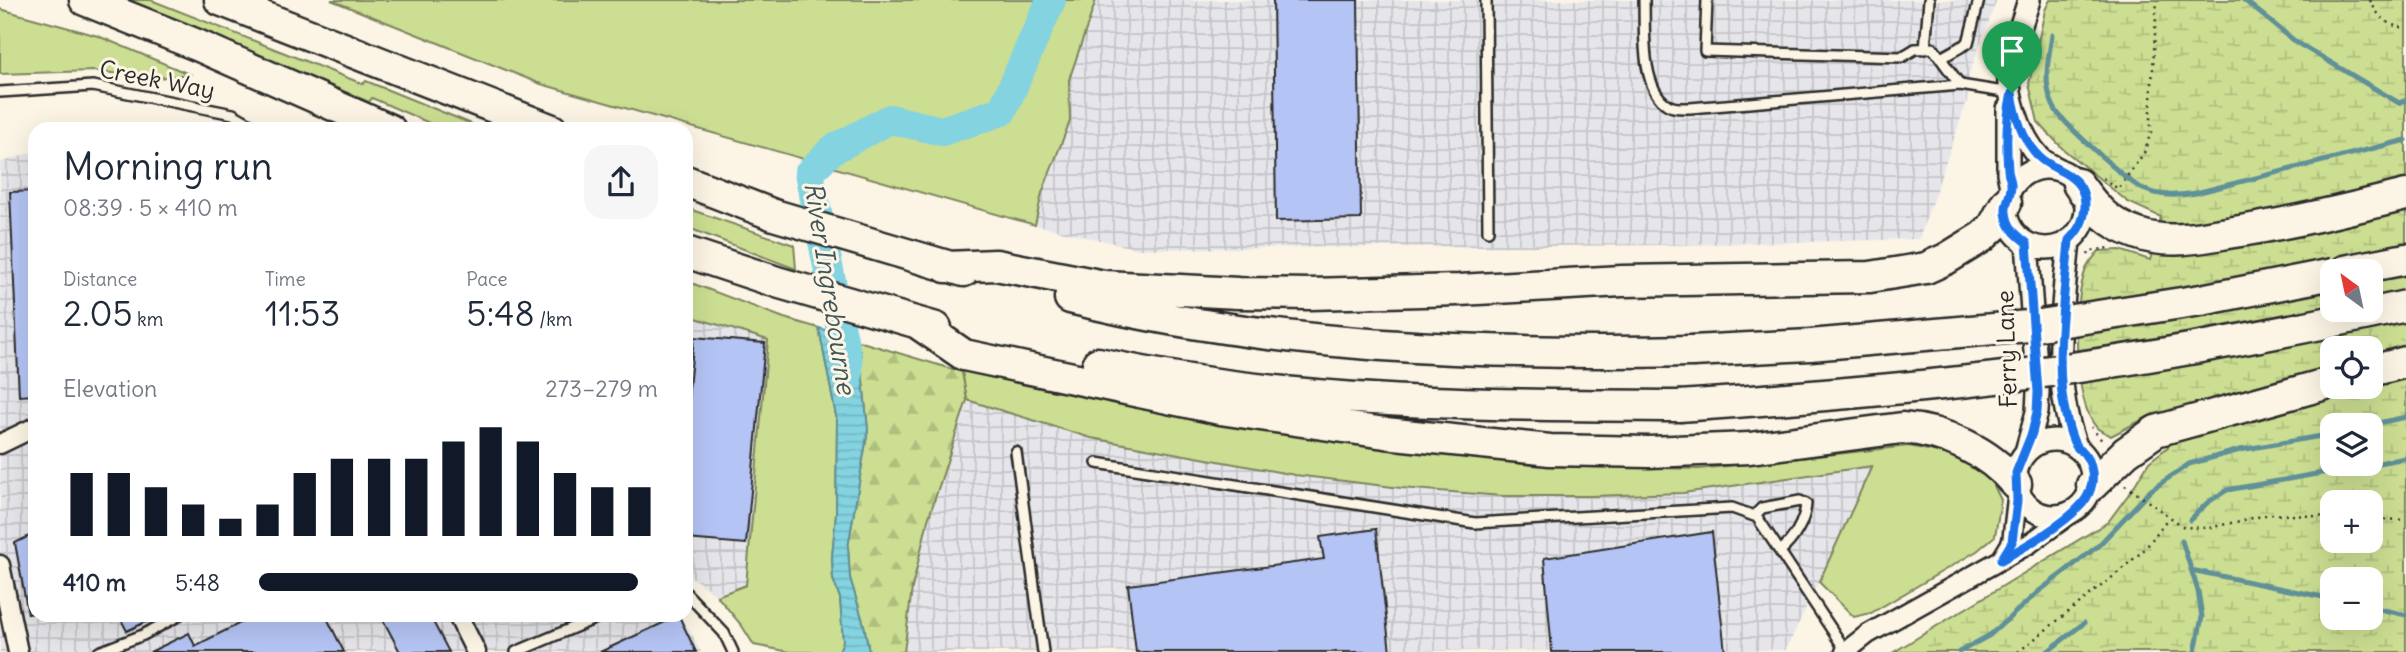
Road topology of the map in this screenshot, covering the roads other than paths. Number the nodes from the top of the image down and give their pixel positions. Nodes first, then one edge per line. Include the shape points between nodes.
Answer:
1 (85, 0) edge
2 (220, 0) edge
3 (1486, 0) edge
4 (1644, 0) edge
5 (1707, 0) edge
6 (1929, 0) edge
7 (1979, 0) edge
8 (2029, 0) edge
9 (1925, 49) junction
10 (1941, 58) junction
11 (1961, 85) junction
12 (0, 92) edge
13 (2012, 93) junction
14 (247, 122) edge
15 (372, 122) edge
16 (532, 122) edge
17 (2078, 176) junction
18 (693, 184) edge
19 (2009, 195) junction
20 (2406, 195) edge
21 (1489, 232) dead end
22 (2069, 240) junction
23 (2027, 243) junction
24 (693, 253) edge
25 (2406, 259) edge
26 (2384, 263) edge
27 (946, 267) junction
28 (2320, 277) edge
29 (2406, 306) edge
30 (908, 321) junction
31 (2406, 362) edge
32 (2383, 368) edge
33 (2320, 386) edge
34 (28, 430) edge
35 (0, 444) edge
36 (2076, 446) junction
37 (1016, 452) dead end
38 (2026, 452) junction
39 (1097, 463) dead end
40 (2017, 487) junction
41 (2086, 496) junction
42 (1755, 515) junction
43 (1780, 551) junction
44 (2001, 560) junction
45 (0, 565) edge
46 (693, 600) edge
47 (5, 616) edge
48 (167, 622) edge
49 (461, 622) edge
50 (587, 622) edge
51 (18, 652) edge
52 (99, 652) edge
53 (476, 652) edge
54 (516, 652) edge
55 (733, 652) edge
56 (1043, 652) edge
57 (1845, 652) edge

1 - 15 highway
2 - 16 highway
3 - 21 lane
4 - 11 lane via 1651,86 1671,107
5 - 9 lane via 1705,51 1902,57
6 - 9 lane
7 - 10 lane via 1968,43
8 - 13 street via 2009,65
9 - 10 lane via 1933,48
10 - 11 lane
11 - 13 lane
12 - 14 lane, Creek Way via 93,86 233,114
13 - 17 street via 2017,120 2041,159
13 - 19 street via 2007,112
17 - 19 street via 2045,168 2032,170 2020,177
17 - 20 highway via 2100,213 2137,234 2173,240 2287,224
17 - 22 street via 2086,208 2078,232
18 - 27 highway via 774,215
19 - 23 street via 2010,226
19 - 27 highway via 1993,227 1955,254 1926,268 1870,277 1622,281 1310,294 1104,286 996,265
22 - 23 street via 2049,248
22 - 36 street via 2061,336 2062,390
23 - 38 street, Ferry Lane via 2038,392
24 - 30 highway
25 - 26 highway
27 - 28 highway, bridge via 1132,313 1322,340 1601,353 1810,345 2040,325
29 - 30 highway, bridge via 2151,356 1989,379 1679,406 1497,405 1327,396 1118,368
30 - 40 highway via 964,355 1248,413 1385,433 1598,452 1750,448 1920,429 1981,454 2003,469
31 - 32 highway
33 - 41 highway via 2156,431 2126,452
34 - 35 street
36 - 38 street via 2056,440
36 - 41 street via 2090,463
37 - 56 lane
38 - 40 street, Ferry Lane
39 - 42 lane via 1475,523 1728,508
40 - 41 street via 2032,510 2057,517 2069,514
40 - 44 street via 2012,542
41 - 44 street via 2029,544
42 - 43 lane
42 - 43 lane via 1762,508 1806,504 1791,542
43 - 57 lane
44 - 57 street via 1868,634
45 - 47 street
46 - 55 lane via 724,633
47 - 51 street
48 - 52 lane
49 - 53 street
50 - 54 lane

